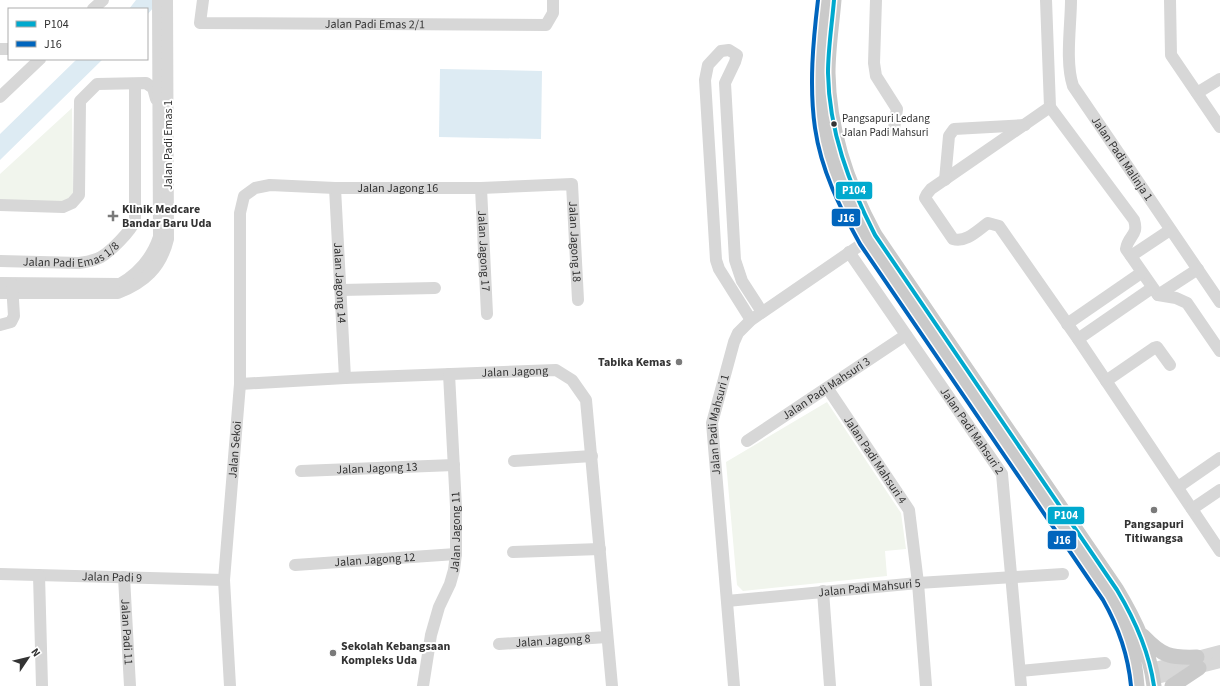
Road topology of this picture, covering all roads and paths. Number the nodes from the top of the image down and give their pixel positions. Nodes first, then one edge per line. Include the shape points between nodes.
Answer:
1 (103, 0) edge
2 (203, 0) edge
3 (552, 0) edge
4 (824, 0) edge
5 (834, 0) edge
6 (876, 0) edge
7 (1046, 0) edge
8 (1071, 0) edge
9 (1170, 0) edge
10 (163, 5) edge
11 (94, 8) edge
12 (39, 60) edge
13 (158, 64) junction
14 (1220, 79) edge
15 (141, 84) junction
16 (1197, 93) junction
17 (0, 97) edge
18 (158, 105) junction
19 (1050, 107) junction
20 (1025, 125) junction
21 (1220, 127) edge
22 (894, 129) dead end
23 (945, 180) junction
24 (572, 184) joint
25 (335, 188) junction
26 (481, 188) junction
27 (0, 206) edge
28 (240, 213) joint
29 (1170, 230) junction
30 (870, 238) junction
31 (849, 252) junction
32 (1131, 256) junction
33 (716, 260) junction
34 (735, 260) junction
35 (0, 261) edge
36 (1198, 269) junction
37 (1141, 273) junction
38 (6, 288) edge
39 (435, 288) dead end
40 (341, 290) junction
41 (1155, 292) junction
42 (578, 300) dead end
43 (1220, 302) edge
44 (762, 312) junction
45 (487, 314) dead end
46 (751, 320) junction
47 (6, 324) edge
48 (1067, 324) junction
49 (906, 335) junction
50 (1078, 339) junction
51 (1220, 351) edge
52 (1170, 365) dead end
53 (449, 374) junction
54 (344, 378) junction
55 (1106, 381) junction
56 (240, 384) junction
57 (828, 389) junction
58 (747, 441) dead end
59 (592, 456) junction
60 (1220, 458) edge
61 (514, 460) dead end
62 (454, 465) junction
63 (301, 472) dead end
64 (1178, 487) junction
65 (1220, 490) edge
66 (1192, 509) junction
67 (600, 549) junction
68 (1220, 551) edge
69 (513, 552) dead end
70 (456, 554) junction
71 (295, 565) dead end
72 (0, 574) edge
73 (1063, 574) dead end
74 (39, 575) junction
75 (124, 577) junction
76 (1012, 578) junction
77 (224, 580) junction
78 (918, 583) junction
79 (823, 591) junction
80 (727, 600) junction
81 (1141, 634) junction
82 (607, 637) junction
83 (498, 644) dead end
84 (1220, 651) edge
85 (1198, 662) junction
86 (1220, 662) edge
87 (1105, 663) dead end
88 (1020, 671) junction
89 (1147, 680) edge
90 (42, 686) edge
91 (130, 686) edge
92 (230, 686) edge
93 (423, 686) edge
94 (612, 686) edge
95 (734, 686) edge
96 (830, 686) edge
97 (926, 686) edge
98 (1021, 686) edge
99 (1172, 686) edge

1 - 11 street
2 - 3 street, Jalan Padi Emas 2/1 via 200,23 546,25 554,13
4 - 30 main road via 819,62 819,111 828,157 839,189
5 - 30 main road via 828,73 833,124 839,152
6 - 22 street via 874,63 876,76 897,109
7 - 19 street
8 - 29 street, Jalan Padi Malinja 1 via 1070,78 1073,86
9 - 16 street via 1171,55
10 - 13 street, Jalan Padi Emas 1
10 - 38 street, Jalan Padi Emas 1 via 168,240 164,253 148,276 135,287 118,294
12 - 17 street
13 - 15 street via 154,74
13 - 18 street, Jalan Padi Emas 1
14 - 16 street
15 - 18 street via 152,88
15 - 27 street via 97,84 80,101 79,195 72,203 63,208
15 - 35 street, Jalan Padi Emas 1/8 via 135,221 132,228 104,254 91,261
16 - 21 street
18 - 38 street, Jalan Padi Emas 1 via 158,237 149,258 130,278 120,284
19 - 20 street
19 - 32 street via 1134,220 1136,229 1126,249
20 - 23 street
20 - 23 street via 954,129 949,136
23 - 48 street via 925,198 953,239 965,239 988,223 998,226
24 - 26 street, Jalan Jagong 16
24 - 42 street, Jalan Jagong 18
25 - 26 street, Jalan Jagong 16
25 - 28 street, Jalan Jagong 16 via 262,186 244,196
25 - 40 street, Jalan Jagong 14
26 - 45 street, Jalan Jagong 17
28 - 56 street, Jalan Sekoi
29 - 32 street
29 - 36 street, Jalan Padi Malinja 1
30 - 31 street, Jalan Padi Mahsuri 1
30 - 81 main road via 1117,590
30 - 89 main road via 1108,597 1125,628
31 - 44 street, Jalan Padi Mahsuri 1
31 - 49 street, Jalan Padi Mahsuri 2
32 - 37 street
33 - 34 street
33 - 34 street via 705,80 708,65 721,51 729,50 737,55 725,83
33 - 46 street
34 - 44 street via 742,281
36 - 41 street
36 - 43 street, Jalan Padi Malinja 1
37 - 41 street
37 - 48 street
38 - 47 street via 14,316
39 - 40 street
40 - 54 street, Jalan Jagong 14
41 - 50 street
41 - 51 street via 1187,303
44 - 46 street, Jalan Padi Mahsuri 1
46 - 80 street, Jalan Padi Mahsuri 1 via 738,333 734,342 712,424
48 - 50 street
49 - 57 street, Jalan Padi Mahsuri 3
49 - 76 street, Jalan Padi Mahsuri 2 via 1002,474
50 - 55 street
52 - 55 street via 1157,347
53 - 54 street, Jalan Jagong
53 - 59 street, Jalan Jagong via 556,370 565,375 580,389 586,400
53 - 62 street, Jalan Jagong 11
54 - 56 street, Jalan Jagong
55 - 64 street
56 - 77 street, Jalan Sekoi
57 - 58 street, Jalan Padi Mahsuri 3
57 - 78 street, Jalan Padi Mahsuri 4 via 909,510
59 - 61 street
59 - 67 street, Jalan Jagong
60 - 64 street
62 - 63 street, Jalan Jagong 13
62 - 70 street, Jalan Jagong 11
64 - 66 street
65 - 66 street
66 - 68 street
67 - 69 street
67 - 82 street, Jalan Jagong
70 - 71 street, Jalan Jagong 12
70 - 93 street, Jalan Jagong 11 via 454,570 431,635
72 - 74 street, Jalan Padi 9
73 - 76 street, Jalan Padi Mahsuri 5
74 - 75 street, Jalan Padi 9
74 - 90 street
75 - 77 street, Jalan Padi 9
75 - 91 street, Jalan Padi 11
76 - 78 street, Jalan Padi Mahsuri 5
76 - 88 street, Jalan Padi Mahsuri 2
77 - 92 street, Jalan Sekoi
78 - 79 street, Jalan Padi Mahsuri 5
78 - 97 street, Jalan Padi Mahsuri 4
79 - 80 street, Jalan Padi Mahsuri 5
79 - 96 street
80 - 95 street, Jalan Padi Mahsuri 1
81 - 85 main road via 1160,652
81 - 89 main road
82 - 83 street, Jalan Jagong 8
82 - 94 street, Jalan Jagong
84 - 85 street
85 - 86 street
85 - 89 street
85 - 99 main road
87 - 88 street
88 - 98 street, Jalan Padi Mahsuri 2

